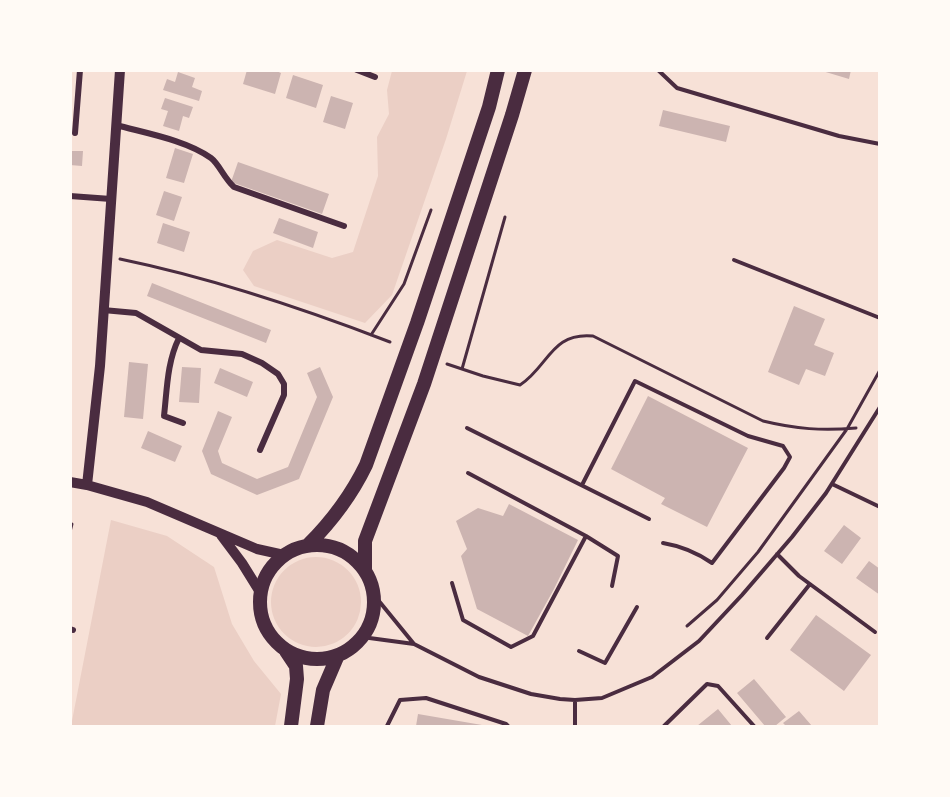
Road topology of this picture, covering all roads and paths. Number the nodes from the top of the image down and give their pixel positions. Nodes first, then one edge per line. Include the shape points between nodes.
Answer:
1 (80, 70) edge
2 (120, 70) edge
3 (357, 70) edge
4 (498, 70) edge
5 (525, 70) edge
6 (658, 70) edge
7 (375, 77) dead end
8 (116, 125) junction
9 (75, 133) dead end
10 (879, 144) edge
11 (70, 196) edge
12 (111, 199) junction
13 (430, 210) dead end
14 (505, 217) dead end
15 (344, 226) dead end
16 (118, 259) dead end
17 (734, 260) dead end
18 (103, 310) junction
19 (879, 318) edge
20 (371, 335) junction
21 (179, 338) junction
22 (390, 342) dead end
23 (462, 369) dead end
24 (879, 370) edge
25 (879, 407) edge
26 (877, 416) edge
27 (183, 423) dead end
28 (467, 428) dead end
29 (260, 450) dead end
30 (468, 473) dead end
31 (70, 482) edge
32 (832, 484) junction
33 (87, 485) junction
34 (582, 485) junction
35 (879, 507) edge
36 (649, 519) dead end
37 (70, 523) edge
38 (70, 532) edge
39 (220, 535) junction
40 (586, 536) junction
41 (663, 543) dead end
42 (308, 545) junction
43 (777, 554) junction
44 (284, 555) junction
45 (365, 571) junction
46 (452, 583) dead end
47 (810, 584) junction
48 (612, 586) dead end
49 (260, 592) junction
50 (374, 596) junction
51 (636, 607) dead end
52 (687, 626) dead end
53 (875, 632) dead end
54 (362, 637) junction
55 (767, 638) dead end
56 (414, 644) junction
57 (285, 649) junction
58 (579, 651) dead end
59 (338, 655) junction
60 (575, 700) junction
61 (291, 726) edge
62 (317, 726) edge
63 (387, 726) edge
64 (508, 726) edge
65 (575, 726) edge
66 (664, 726) edge
67 (754, 726) edge

1 - 9 street
2 - 8 street
3 - 7 street
4 - 42 highway via 417,323 366,465 331,522
5 - 45 highway via 441,333 365,541
6 - 10 lane via 677,88
8 - 12 street
8 - 15 street via 191,147 213,159 234,187
11 - 12 street
12 - 18 street
13 - 20 path via 404,284
14 - 23 path
16 - 20 path via 176,271
17 - 19 lane
18 - 21 street via 136,313
18 - 33 street
20 - 22 path
21 - 27 street via 168,375 164,416
21 - 29 street via 201,350 242,354 278,374 284,384 284,395
24 - 52 path via 847,429 758,552 717,600
25 - 26 lane
26 - 32 lane
28 - 34 lane
30 - 40 lane
31 - 33 street
32 - 35 lane
32 - 43 lane
33 - 39 street via 147,502
34 - 36 lane
34 - 41 lane via 635,381 748,436 783,447 789,457 784,468 712,563 696,552
37 - 38 path
39 - 44 street
39 - 49 street
40 - 46 lane via 533,636 512,647 463,621
40 - 48 lane via 618,556
42 - 44 highway
42 - 45 highway via 340,549
43 - 47 lane
43 - 60 lane via 699,642 652,677 602,698
44 - 49 highway via 265,577
45 - 50 highway
47 - 53 lane
47 - 55 lane
49 - 57 highway via 264,624
50 - 54 highway via 370,624
50 - 56 lane
51 - 58 lane via 605,663
54 - 56 lane
54 - 59 highway
56 - 60 lane via 479,677 531,694
57 - 59 highway via 311,658
57 - 61 highway via 296,666
59 - 62 highway via 323,690
60 - 65 lane
63 - 64 lane via 400,700 426,698
66 - 67 lane via 706,684 718,686

